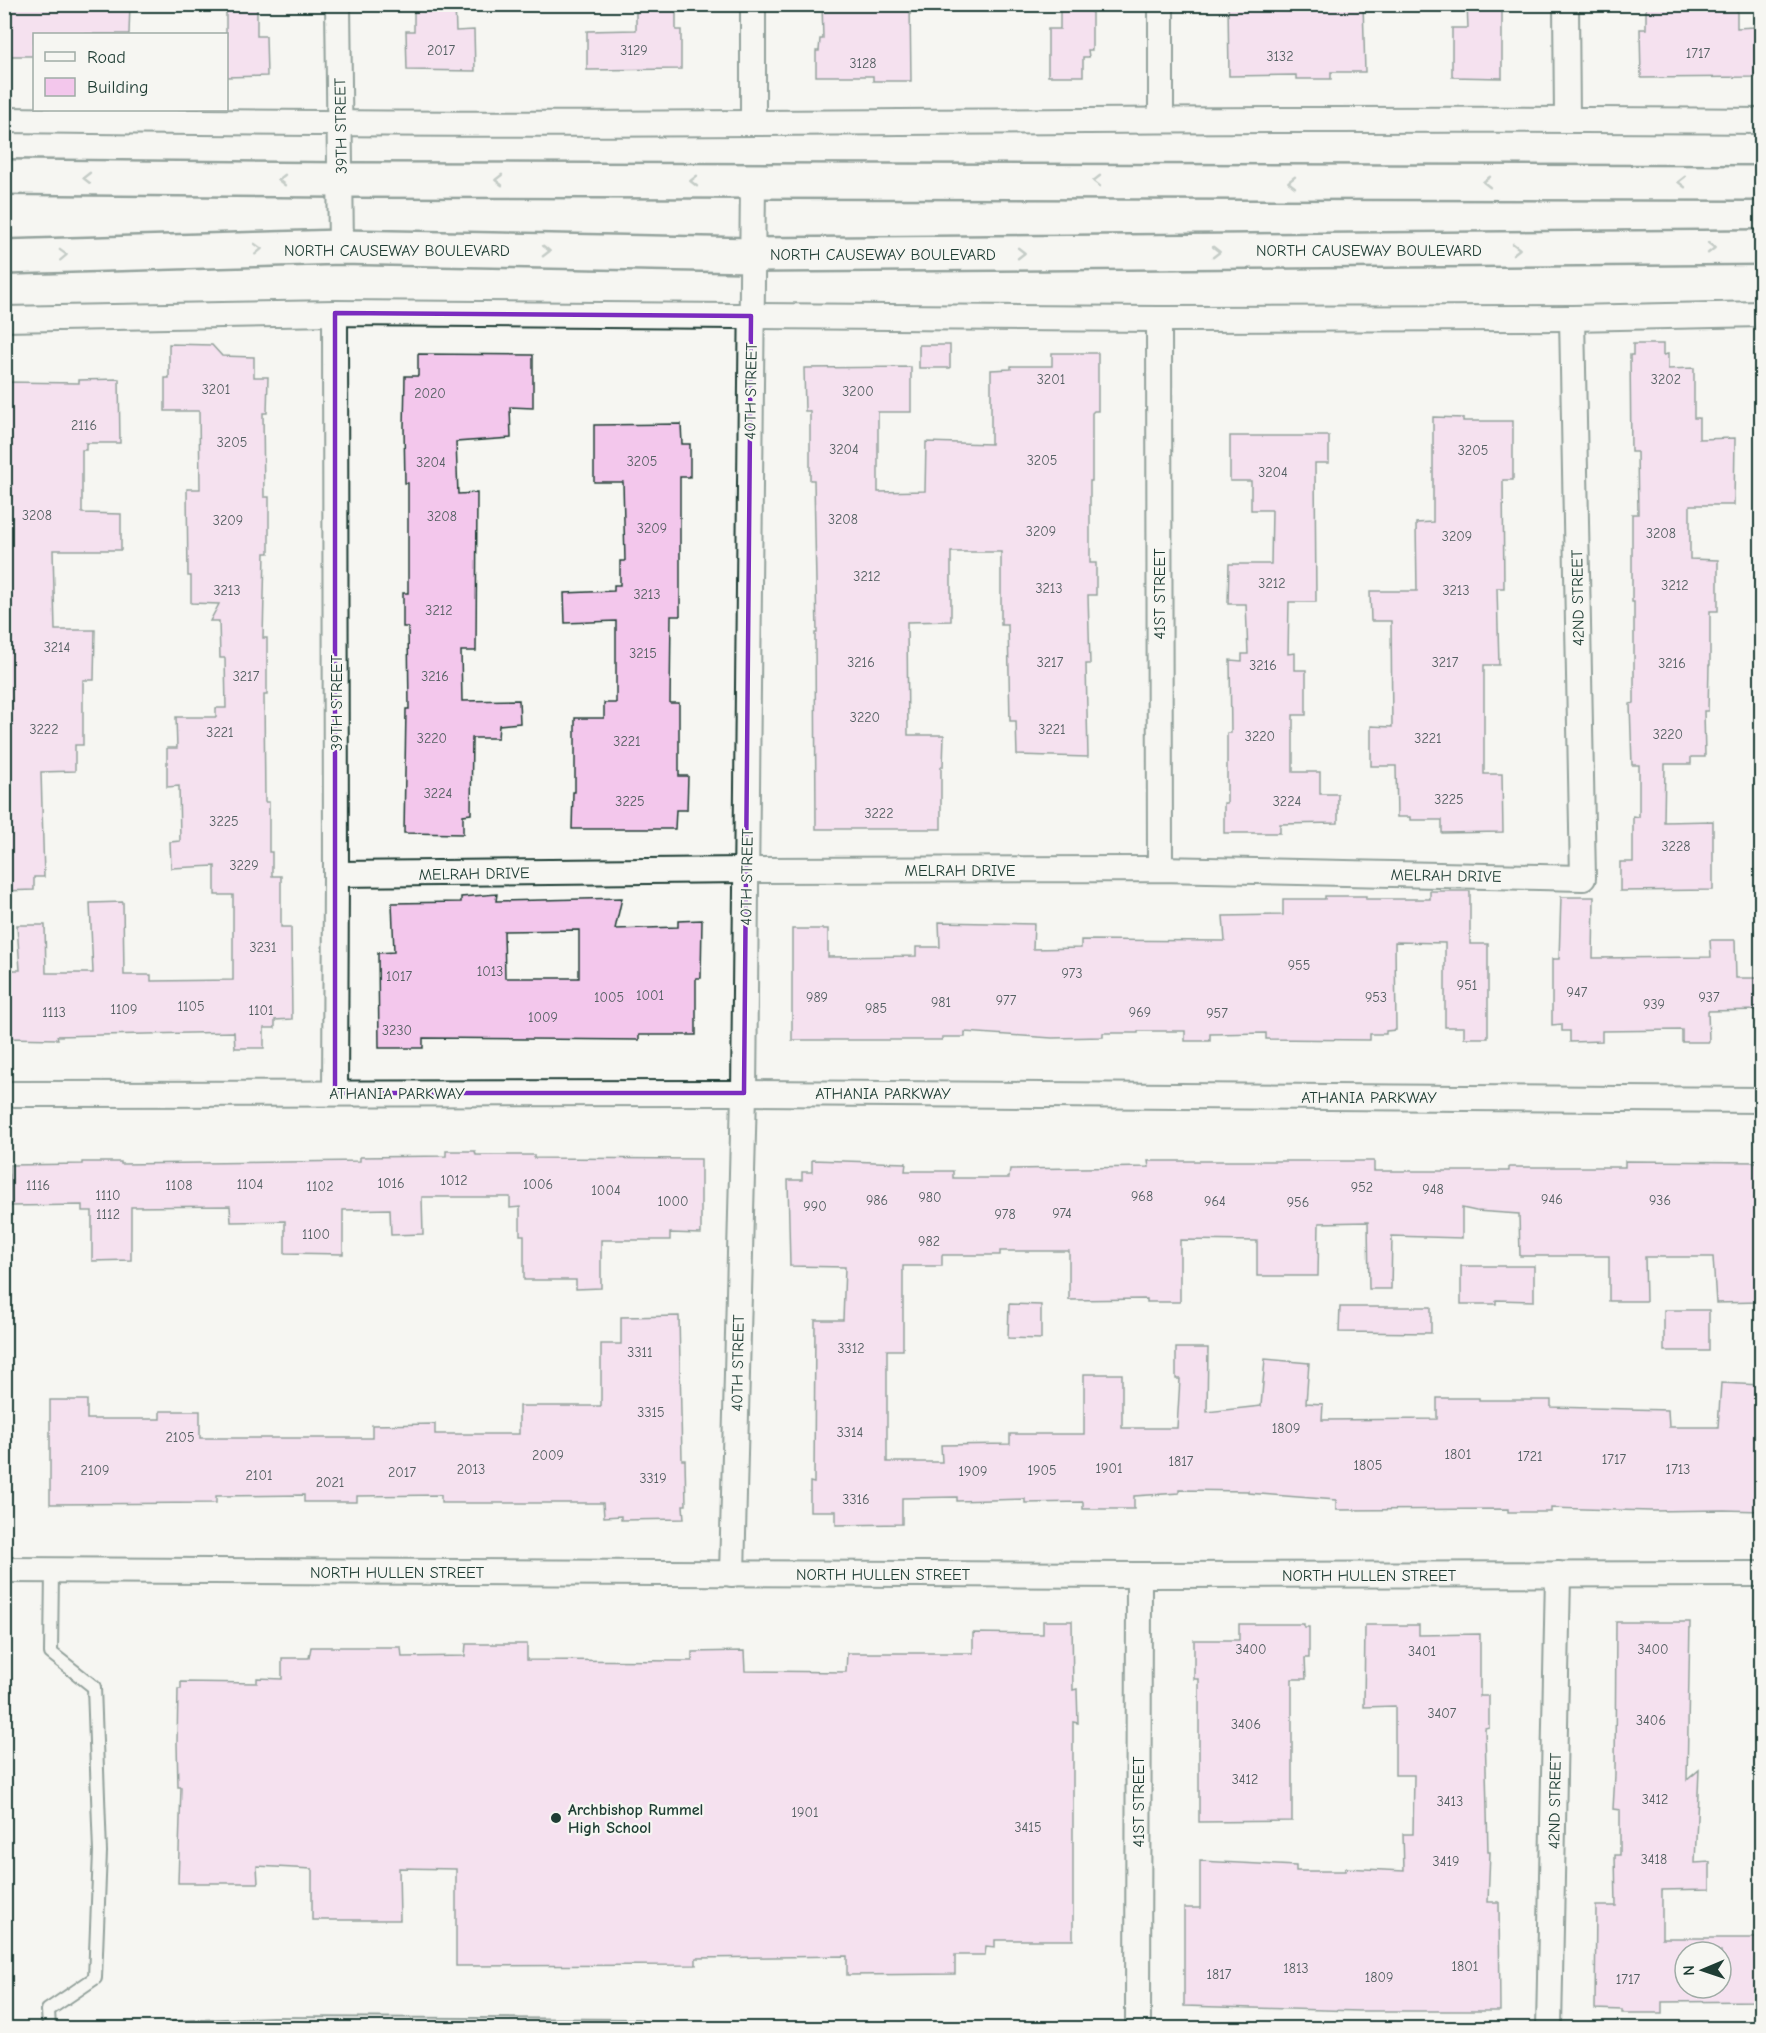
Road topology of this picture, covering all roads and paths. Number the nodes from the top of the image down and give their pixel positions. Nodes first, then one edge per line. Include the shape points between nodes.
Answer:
1 (338, 4) edge
2 (753, 4) edge
3 (1161, 4) edge
4 (1566, 4) edge
5 (1567, 119) junction
6 (4, 120) edge
7 (1161, 120) junction
8 (1761, 121) edge
9 (753, 123) junction
10 (339, 124) junction
11 (4, 177) edge
12 (340, 180) junction
13 (753, 181) junction
14 (1761, 183) edge
15 (341, 247) junction
16 (1761, 247) edge
17 (752, 255) junction
18 (4, 257) edge
19 (335, 313) junction
20 (1761, 314) edge
21 (751, 316) junction
22 (1572, 318) junction
23 (4, 319) edge
24 (1159, 319) junction
25 (1160, 869) junction
26 (746, 870) junction
27 (336, 874) junction
28 (1583, 878) joint
29 (335, 1093) junction
30 (744, 1093) junction
31 (4, 1094) edge
32 (1761, 1100) edge
33 (4, 1570) edge
34 (52, 1570) junction
35 (732, 1574) junction
36 (1558, 1574) junction
37 (1761, 1574) edge
38 (1139, 1575) junction
39 (49, 2028) edge
40 (174, 2028) edge
41 (640, 2028) edge
42 (1138, 2028) edge
43 (1549, 2028) edge

1 - 10 street, 39TH STREET
2 - 9 street
3 - 7 street
4 - 5 street
5 - 7 street
5 - 8 street
6 - 10 street
7 - 9 street
9 - 10 street
10 - 12 street, 39TH STREET
12 -> 11 highway
13 -> 12 highway
12 - 15 street, 39TH STREET
14 -> 13 highway
13 - 17 street, 40TH STREET
15 -> 17 highway, NORTH CAUSEWAY BOULEVARD
18 -> 15 highway, NORTH CAUSEWAY BOULEVARD
17 -> 16 highway, NORTH CAUSEWAY BOULEVARD
17 - 21 street, 40TH STREET
19 - 21 street
19 - 23 street
19 - 27 street, 39TH STREET
20 - 22 street
21 - 24 street
21 - 26 street, 40TH STREET
22 - 24 street
22 - 28 street, 42ND STREET
24 - 25 street, 41ST STREET
25 - 26 street, MELRAH DRIVE
25 - 28 street, MELRAH DRIVE
26 - 27 street, MELRAH DRIVE
26 - 30 street, 40TH STREET
27 - 29 street, 39TH STREET
29 - 30 street, ATHANIA PARKWAY
29 - 31 street, ATHANIA PARKWAY
30 - 32 street, ATHANIA PARKWAY
30 - 35 street, 40TH STREET
33 - 34 street, NORTH HULLEN STREET
34 - 35 street, NORTH HULLEN STREET
34 - 39 lane via 51,1653 94,1687 100,1852 95,1978 48,2010
35 - 38 street, NORTH HULLEN STREET
36 - 37 street, NORTH HULLEN STREET
36 - 38 street, NORTH HULLEN STREET
36 - 43 street, 42ND STREET
38 - 42 street, 41ST STREET
40 - 41 lane via 273,2024

